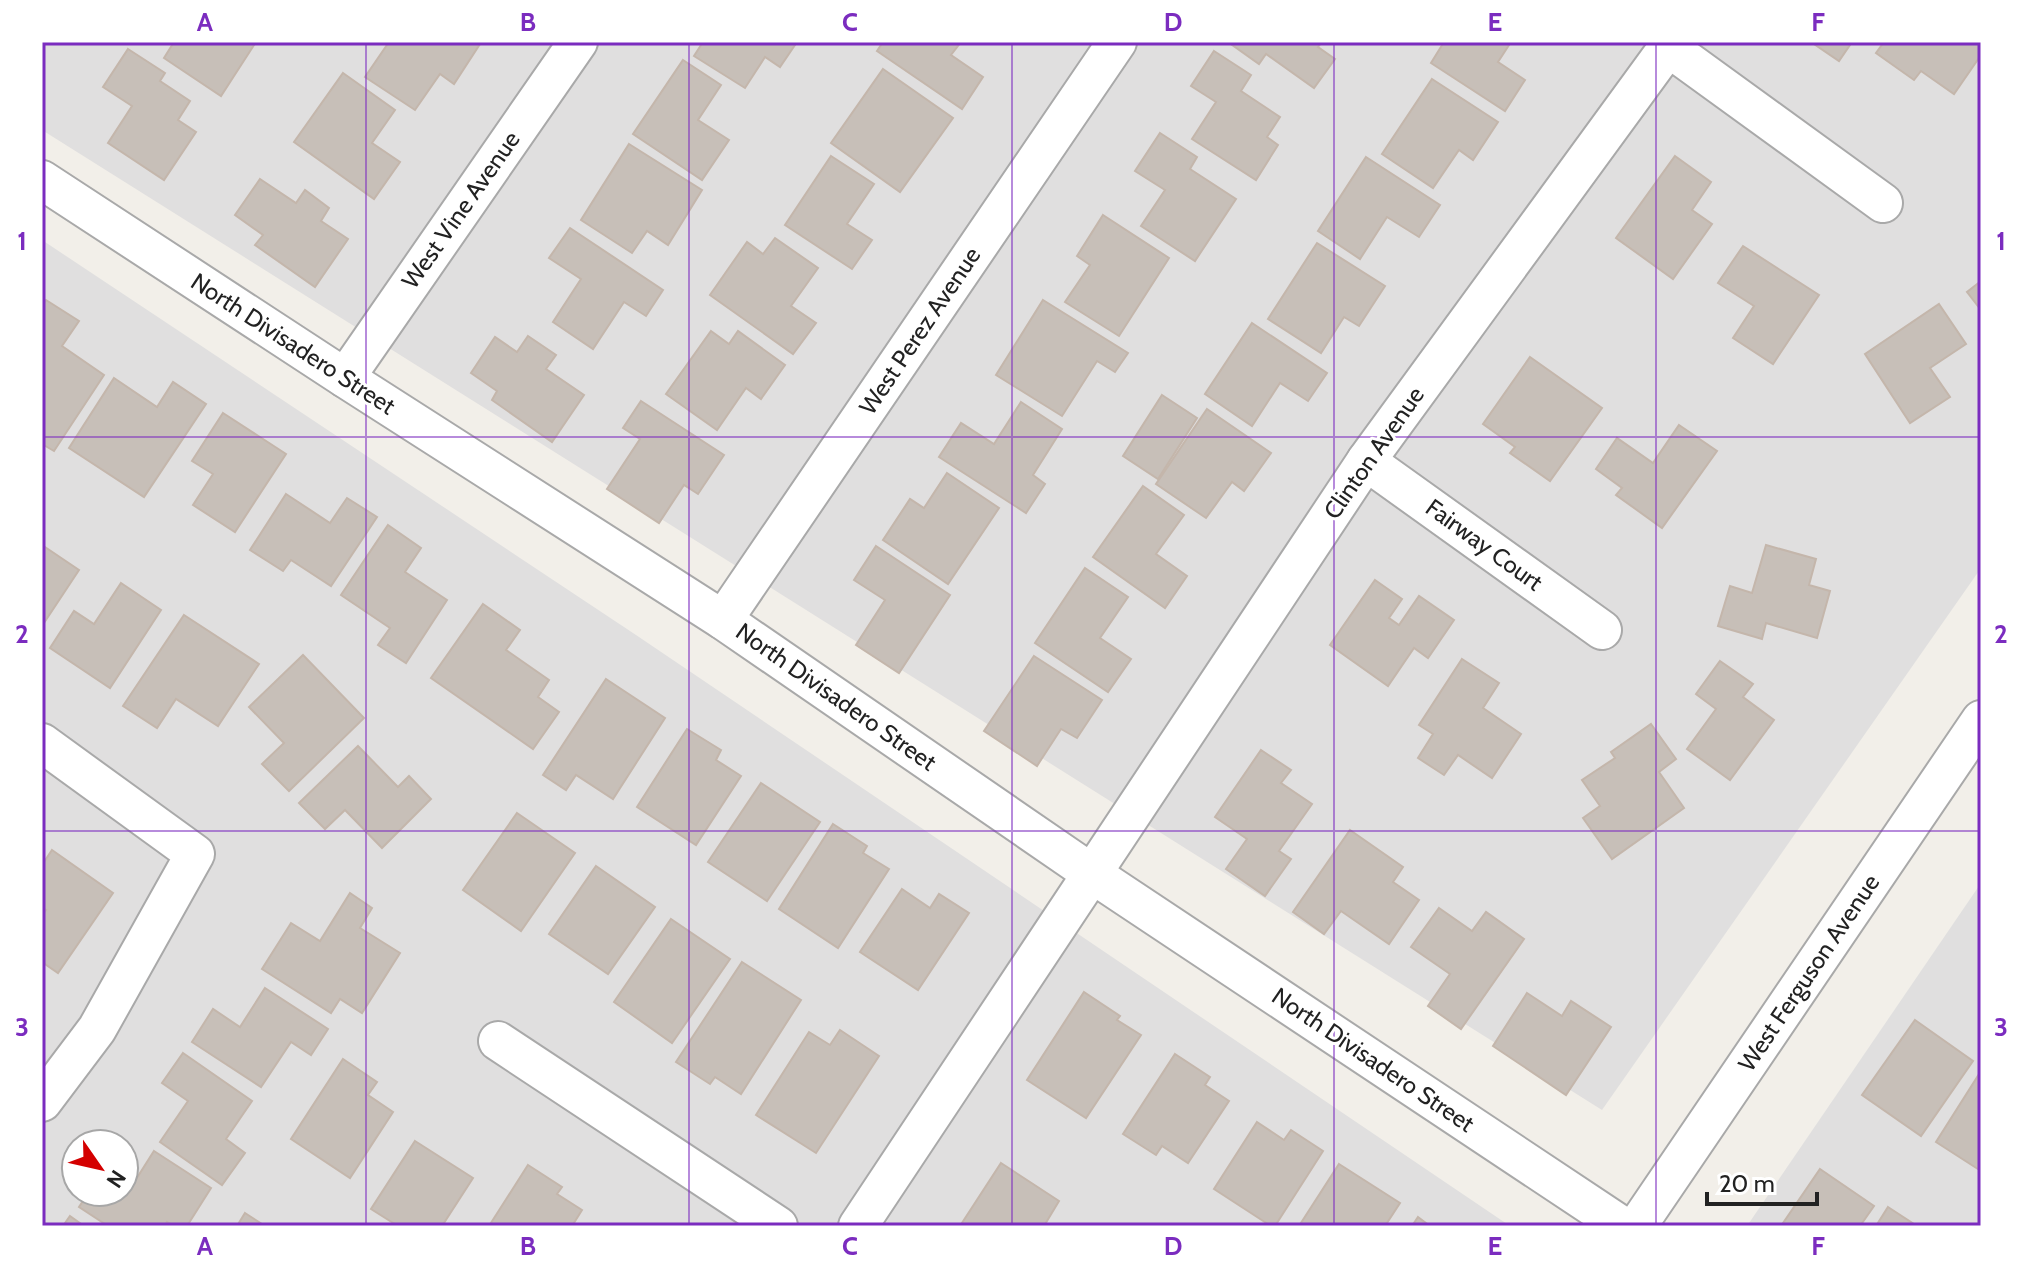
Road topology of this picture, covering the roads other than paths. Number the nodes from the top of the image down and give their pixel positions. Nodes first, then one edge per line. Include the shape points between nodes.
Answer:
1 (578, 42) edge
2 (1117, 42) edge
3 (1670, 44) edge
4 (42, 180) edge
5 (1883, 203) dead end
6 (345, 378) junction
7 (1366, 461) junction
8 (723, 620) junction
9 (1602, 630) dead end
10 (1981, 720) edge
11 (42, 743) edge
12 (1091, 873) junction
13 (498, 1041) dead end
14 (42, 1102) edge
15 (778, 1226) edge
16 (858, 1226) edge
17 (1622, 1226) edge
18 (1637, 1226) edge

1 - 6 street, West Vine Avenue
2 - 8 street, West Perez Avenue
3 - 5 street
3 - 7 street, Clinton Avenue
4 - 6 street, North Divisadero Street
6 - 8 street, North Divisadero Street
7 - 9 street, Fairway Court
7 - 12 street, Clinton Avenue
8 - 12 street, North Divisadero Street
10 - 18 street, West Ferguson Avenue
11 - 14 street via 195,854 97,1029
12 - 16 street, Clinton Avenue
12 - 17 street, North Divisadero Street
13 - 15 street

